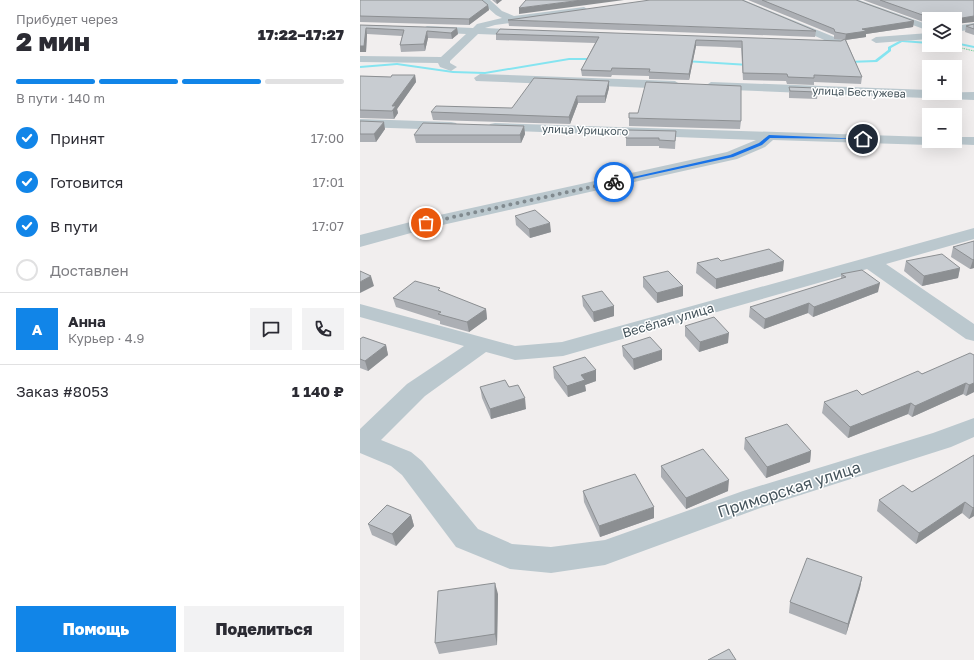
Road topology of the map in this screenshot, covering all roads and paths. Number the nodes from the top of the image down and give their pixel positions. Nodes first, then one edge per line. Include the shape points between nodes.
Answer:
1 (484, 0) edge
2 (736, 0) edge
3 (850, 0) edge
4 (596, 8) edge
5 (512, 19) junction
6 (922, 26) edge
7 (974, 26) edge
8 (962, 28) edge
9 (413, 29) edge
10 (474, 31) junction
11 (537, 33) edge
12 (922, 37) edge
13 (876, 40) dead end
14 (809, 43) edge
15 (962, 48) edge
16 (974, 51) edge
17 (360, 59) edge
18 (480, 78) dead end
19 (974, 96) edge
20 (360, 123) edge
21 (462, 126) edge
22 (478, 127) edge
23 (769, 136) junction
24 (922, 140) edge
25 (962, 141) edge
26 (974, 141) edge
27 (974, 233) edge
28 (360, 241) edge
29 (870, 262) junction
30 (360, 310) edge
31 (974, 334) edge
32 (481, 345) junction
33 (974, 427) edge
34 (361, 442) edge

1 - 5 street via 499,13
2 - 14 street via 840,43
3 - 6 street
4 - 5 street
5 - 10 street via 481,26
7 - 8 street
9 - 10 street
10 - 11 street
10 - 17 street via 447,63
12 - 13 street
15 - 16 path
18 - 19 street, улица Бестужева
20 - 21 street
22 - 23 street, улица Урицкого
23 - 24 street, улица Урицкого
23 - 28 street via 760,144 732,156 426,223
25 - 26 street
27 - 29 street, Весёлая улица
29 - 31 street
29 - 32 street, Весёлая улица via 563,349 515,353
30 - 32 street, Весёлая улица
32 - 34 street via 416,390
33 - 34 street, Приморская улица via 942,440 753,499 605,552 551,560 510,556 468,538 412,468 401,460

